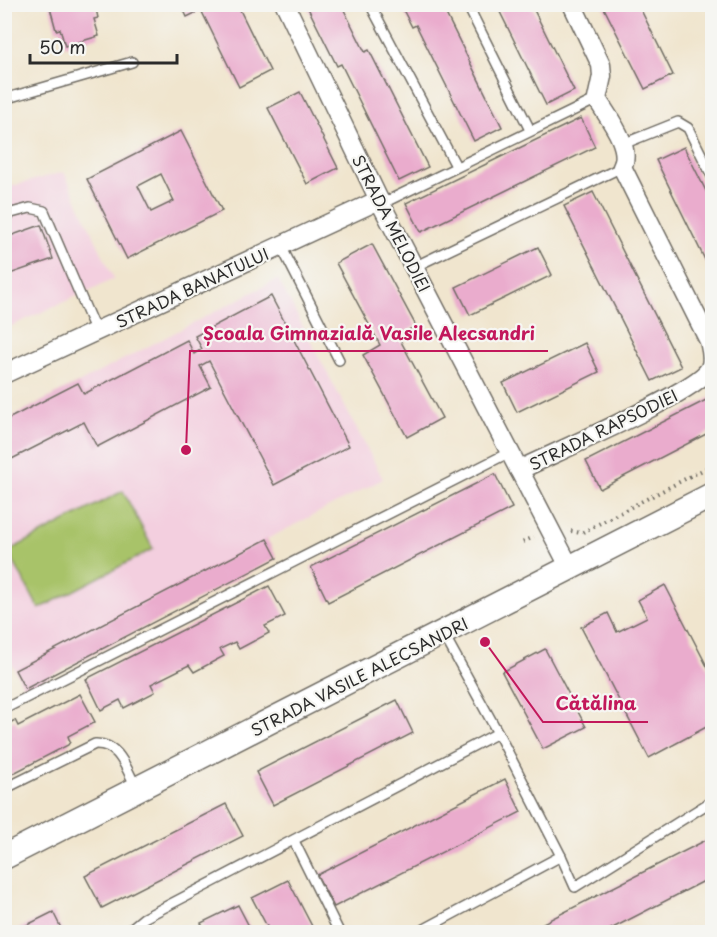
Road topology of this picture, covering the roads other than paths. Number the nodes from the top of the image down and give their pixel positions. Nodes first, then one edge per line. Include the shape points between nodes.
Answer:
1 (285, 4) edge
2 (370, 4) edge
3 (466, 4) edge
4 (572, 4) edge
5 (132, 62) dead end
6 (4, 99) edge
7 (597, 99) junction
8 (530, 130) junction
9 (623, 144) junction
10 (456, 166) junction
11 (622, 167) junction
12 (712, 176) edge
13 (380, 202) junction
14 (4, 215) edge
15 (281, 246) junction
16 (414, 267) junction
17 (96, 332) junction
18 (339, 360) dead end
19 (4, 374) edge
20 (510, 452) junction
21 (519, 470) junction
22 (712, 495) edge
23 (570, 568) junction
24 (442, 633) junction
25 (4, 709) edge
26 (498, 733) junction
27 (4, 789) edge
28 (137, 789) junction
29 (712, 801) edge
30 (294, 841) junction
31 (561, 856) junction
32 (4, 857) edge
33 (127, 933) edge
34 (339, 933) edge
35 (419, 933) edge

1 - 13 street, STRADA MELODIEI
2 - 10 lane
3 - 8 lane
4 - 7 street via 602,65
5 - 6 lane
7 - 8 lane
7 - 9 street
8 - 10 lane
9 - 11 street, STRADA RAPSODIEI via 626,161
9 - 12 lane via 678,122 688,128
10 - 13 lane
11 - 16 lane
11 - 21 street, STRADA RAPSODIEI via 709,341 710,368 681,392
13 - 15 street, STRADA BANATULUI
13 - 16 street, STRADA MELODIEI
14 - 17 lane via 30,208 44,211
15 - 17 street, STRADA BANATULUI
15 - 18 lane
16 - 20 street, STRADA MELODIEI
17 - 19 street, STRADA BANATULUI
20 - 21 street, STRADA MELODIEI
20 - 25 lane
21 - 23 street, STRADA MELODIEI
22 - 23 street, STRADA VASILE ALECSANDRI
23 - 24 street, STRADA VASILE ALECSANDRI
24 - 26 lane
24 - 28 street, STRADA VASILE ALECSANDRI
26 - 30 lane
26 - 31 lane
27 - 28 lane via 95,744 108,743 116,750
28 - 32 street, STRADA VASILE ALECSANDRI
29 - 31 lane via 575,887
30 - 33 lane via 144,918
30 - 34 lane
31 - 35 lane

